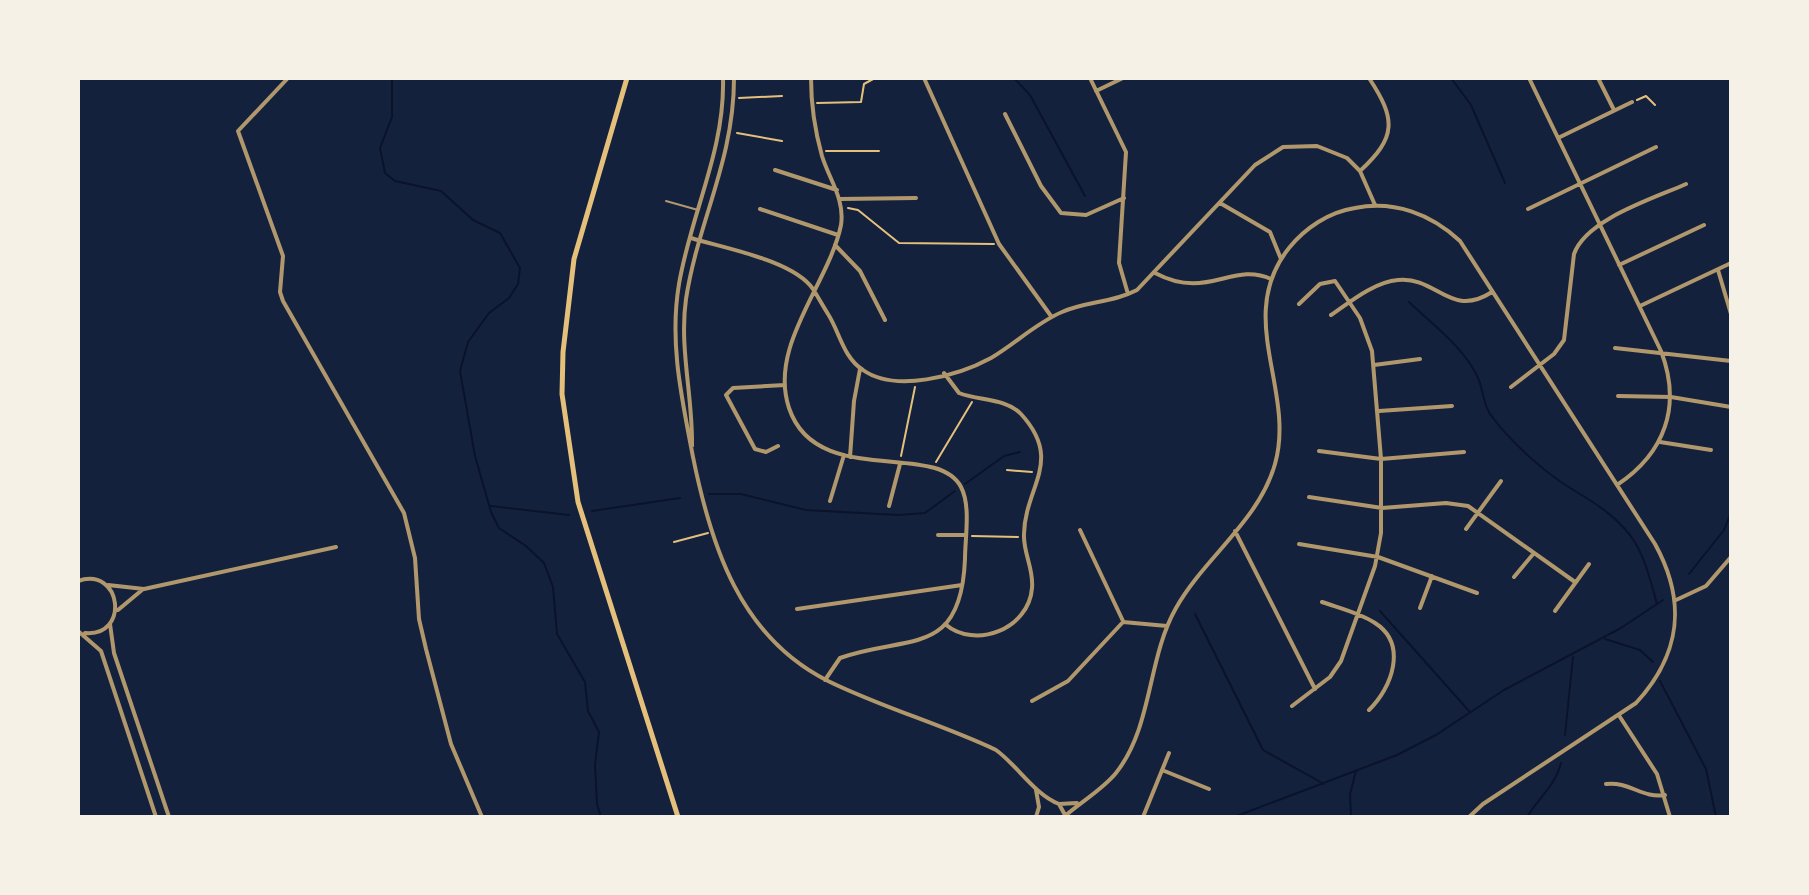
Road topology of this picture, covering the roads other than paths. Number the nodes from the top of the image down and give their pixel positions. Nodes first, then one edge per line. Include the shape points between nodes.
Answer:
1 (288, 78) edge
2 (627, 78) edge
3 (723, 78) edge
4 (734, 78) edge
5 (811, 78) edge
6 (924, 78) edge
7 (1090, 78) edge
8 (1123, 78) edge
9 (1369, 78) edge
10 (1529, 78) edge
11 (1598, 78) edge
12 (1096, 91) junction
13 (1632, 102) road end
14 (1614, 110) junction
15 (1005, 114) dead end
16 (1558, 138) junction
17 (1656, 147) dead end
18 (775, 170) dead end
19 (1360, 171) junction
20 (1579, 184) junction
21 (1686, 184) dead end
22 (837, 190) junction
23 (916, 198) dead end
24 (1124, 198) junction
25 (840, 199) junction
26 (666, 201) dead end
27 (1220, 203) junction
28 (1375, 205) junction
29 (760, 209) dead end
30 (1528, 209) dead end
31 (699, 210) junction
32 (1600, 224) junction
33 (1704, 225) dead end
34 (838, 235) junction
35 (691, 238) junction
36 (701, 241) junction
37 (835, 245) junction
38 (1281, 259) junction
39 (1731, 263) edge
40 (1619, 265) junction
41 (1718, 270) junction
42 (1155, 273) junction
43 (1271, 279) junction
44 (814, 291) junction
45 (1492, 292) junction
46 (1128, 294) junction
47 (1351, 302) junction
48 (1299, 304) dead end
49 (1640, 306) junction
50 (1731, 314) edge
51 (1331, 315) dead end
52 (1051, 316) junction
53 (885, 320) dead end
54 (1615, 348) dead end
55 (1661, 351) junction
56 (1420, 359) dead end
57 (1731, 361) edge
58 (1374, 365) junction
59 (1539, 365) junction
60 (860, 369) junction
61 (944, 373) junction
62 (785, 385) junction
63 (1511, 387) dead end
64 (1618, 396) dead end
65 (1671, 397) junction
66 (1452, 406) dead end
67 (1731, 407) edge
68 (1379, 411) junction
69 (1660, 442) junction
70 (778, 446) dead end
71 (1711, 450) dead end
72 (1319, 451) dead end
73 (692, 452) junction
74 (1464, 452) dead end
75 (844, 455) junction
76 (850, 457) junction
77 (1381, 459) junction
78 (900, 464) junction
79 (1501, 481) dead end
80 (1617, 485) junction
81 (1309, 497) dead end
82 (830, 501) dead end
83 (889, 506) dead end
84 (1382, 508) junction
85 (1479, 512) junction
86 (1466, 529) dead end
87 (1080, 530) dead end
88 (1235, 531) junction
89 (938, 535) dead end
90 (965, 535) junction
91 (1299, 544) dead end
92 (336, 547) dead end
93 (1534, 553) junction
94 (1378, 557) junction
95 (1731, 557) edge
96 (1589, 564) dead end
97 (1432, 576) junction
98 (1514, 577) dead end
99 (78, 581) edge
100 (1575, 582) junction
101 (108, 585) junction
102 (962, 585) junction
103 (144, 589) junction
104 (1477, 593) dead end
105 (1676, 600) junction
106 (1322, 602) dead end
107 (1420, 608) dead end
108 (797, 609) dead end
109 (117, 610) junction
110 (1555, 611) dead end
111 (1358, 615) junction
112 (1123, 622) junction
113 (110, 624) junction
114 (945, 624) junction
115 (1167, 626) junction
116 (80, 632) edge
117 (825, 680) junction
118 (1315, 689) junction
119 (1032, 701) dead end
120 (1292, 706) dead end
121 (1369, 710) dead end
122 (1620, 717) junction
123 (1169, 753) dead end
124 (1162, 770) junction
125 (1606, 784) dead end
126 (1035, 788) junction
127 (1209, 789) dead end
128 (1665, 795) junction
129 (1051, 801) junction
130 (1080, 803) junction
131 (1059, 804) junction
132 (1039, 807) junction
133 (1065, 816) edge
134 (156, 817) edge
135 (169, 817) edge
136 (482, 817) edge
137 (678, 817) edge
138 (1036, 817) edge
139 (1143, 817) edge
140 (1469, 817) edge
141 (1670, 817) edge

1 - 136 street via 238,131 283,256 280,292 404,513 415,558 419,619 437,694 451,744
2 - 137 main road via 574,259 562,394 578,502
3 - 31 street via 721,131
4 - 36 street via 732,132
5 - 22 street via 821,151
6 - 52 street via 999,244
7 - 12 street
8 - 12 street
9 - 19 street via 1387,107 1390,123 1387,139
10 - 16 street
11 - 14 street
12 - 24 street via 1126,152
13 - 14 street
14 - 16 street
15 - 24 street via 1041,186 1061,213 1086,215
16 - 20 street
17 - 20 street
18 - 22 street
19 - 27 street via 1347,158 1317,146 1283,147 1255,165
19 - 28 street
20 - 30 street
20 - 32 street
21 - 32 street
22 - 25 street
23 - 25 street
24 - 46 street via 1119,263
25 - 34 street
26 - 31 lane
27 - 38 street via 1270,232
27 - 42 street
28 - 38 street via 1321,221
28 - 45 street via 1411,211 1447,229
29 - 34 street
31 - 35 street
32 - 40 street
32 - 59 street via 1579,241 1574,254 1564,340
33 - 40 street
34 - 37 street
35 - 36 street
35 - 73 street via 679,281 675,339
36 - 44 street via 783,268
36 - 73 street via 686,303
37 - 44 street
37 - 53 street via 860,271
38 - 43 street
39 - 41 street
40 - 49 street
41 - 49 street
41 - 50 street
42 - 43 street via 1188,285 1251,272
42 - 46 street
43 - 88 street via 1264,331 1278,400 1280,442 1265,488
44 - 60 street
44 - 62 street via 799,320
45 - 47 street via 1461,302 1417,282 1397,280
45 - 59 street
46 - 52 street
47 - 48 street via 1331,279
47 - 51 street
47 - 58 street via 1368,333
49 - 55 street
52 - 61 street via 988,359
54 - 55 street
55 - 57 street
55 - 65 street
56 - 58 street
58 - 68 street
59 - 63 street
59 - 80 street
60 - 61 street via 884,380
60 - 76 street
61 - 114 street via 953,389 1021,413 1040,446 1041,472 1023,537 1033,585 1029,602 1016,620 977,637
62 - 70 street via 733,388 726,395 755,449 766,452
62 - 75 street via 802,432 819,446
64 - 65 street
65 - 67 street
65 - 69 street
66 - 68 street
68 - 77 street
69 - 71 street
69 - 80 street via 1644,464
72 - 77 street
73 - 117 street via 709,533 729,578 756,619 789,654
74 - 77 street
75 - 76 street
75 - 82 street
76 - 78 street
77 - 84 street
78 - 83 street
78 - 90 street via 949,474 960,485
79 - 85 street
80 - 105 street via 1667,566
81 - 84 street
84 - 85 street via 1454,502
84 - 94 street
85 - 86 street
85 - 93 street
87 - 112 street
88 - 115 street via 1186,592
88 - 118 street
89 - 90 street
90 - 102 street
91 - 94 street
92 - 103 street
93 - 98 street
93 - 100 street
94 - 97 street
94 - 111 street
95 - 105 street via 1698,592
96 - 100 street
97 - 104 street
97 - 107 street
99 - 101 street via 91,578
100 - 110 street
101 - 103 street
101 - 109 street
102 - 108 street
102 - 114 street via 956,609
103 - 109 street
105 - 122 street via 1674,634 1662,670
106 - 111 street
109 - 113 street
111 - 118 street via 1336,670
111 - 121 street via 1381,627 1394,656 1385,691
112 - 115 street
112 - 119 street via 1061,687
113 - 116 street via 100,631
113 - 135 street via 114,653
114 - 117 street via 911,644 840,658
115 - 130 street via 1125,760
116 - 134 street via 95,643 106,664
117 - 126 street via 996,750
118 - 120 street
122 - 128 street
122 - 140 street
123 - 124 street
124 - 127 street
124 - 139 street
125 - 128 street
126 - 129 street
126 - 132 street
128 - 141 street
129 - 131 street
129 - 132 street
130 - 131 street
130 - 133 street
131 - 133 street
132 - 138 street

